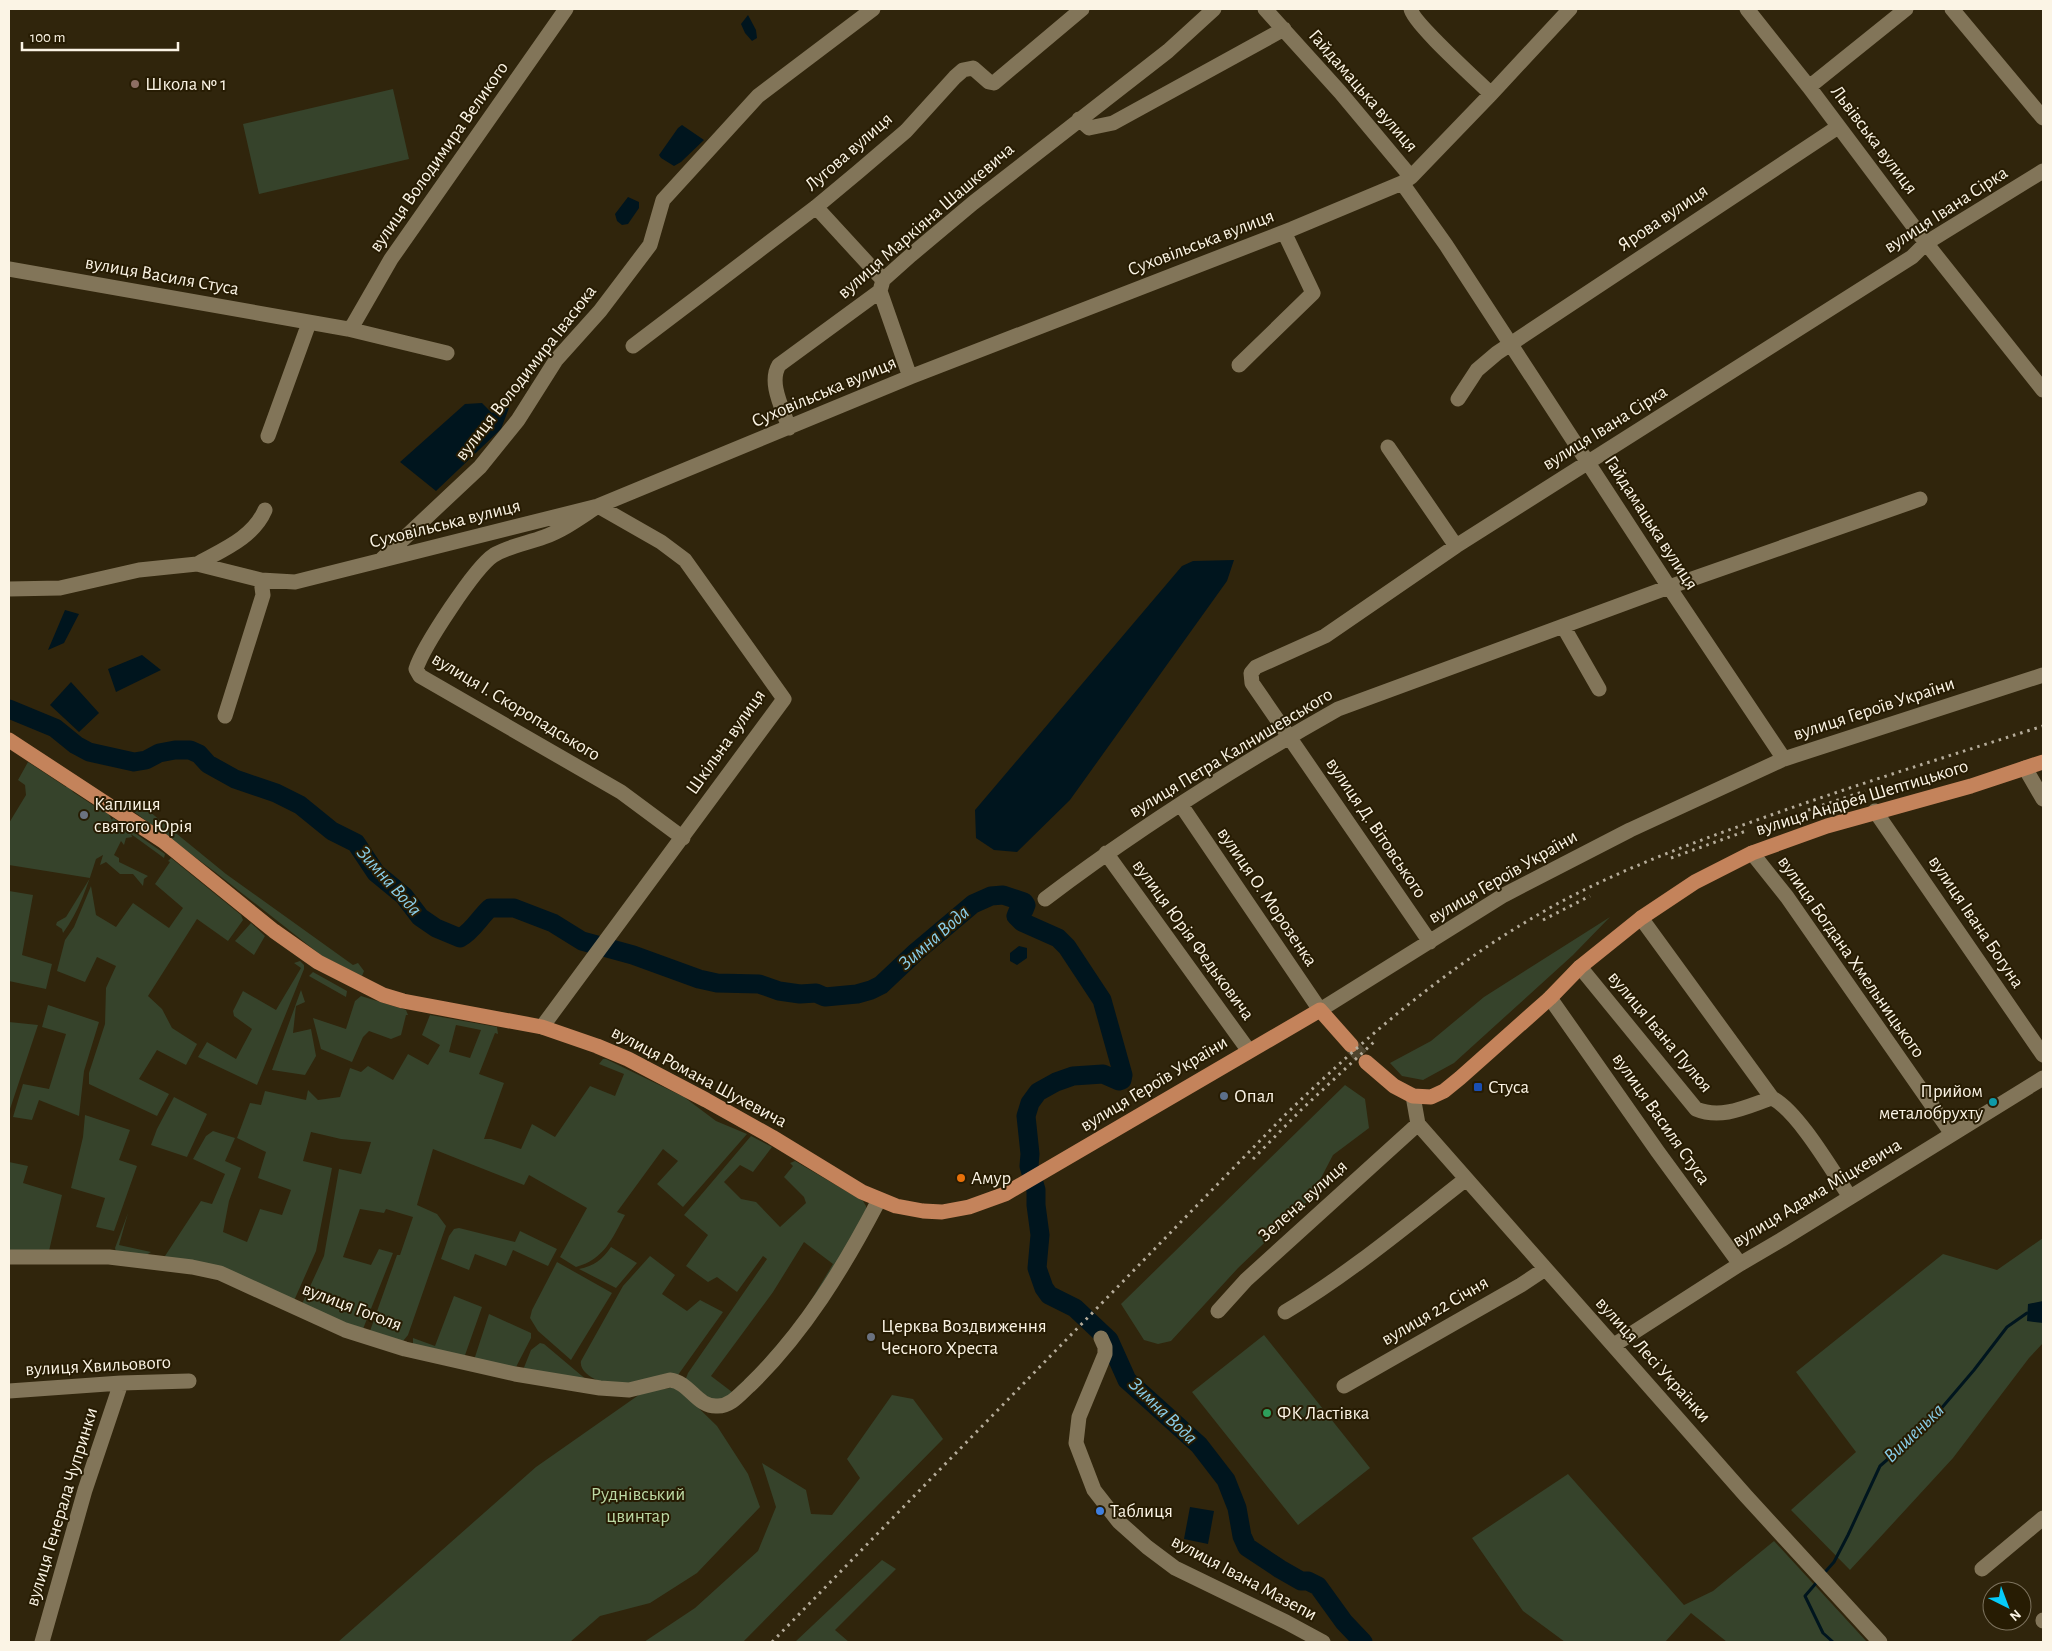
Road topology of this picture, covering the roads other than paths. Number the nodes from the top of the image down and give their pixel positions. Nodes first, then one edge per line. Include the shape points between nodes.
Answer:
1 (566, 9) edge
2 (873, 9) edge
3 (1082, 9) edge
4 (1214, 9) edge
5 (1265, 9) edge
6 (1411, 9) edge
7 (1570, 9) edge
8 (1747, 9) edge
9 (1906, 9) edge
10 (1952, 9) edge
11 (1284, 29) junction
12 (1809, 87) junction
13 (1491, 94) junction
14 (2043, 118) edge
15 (1079, 119) junction
16 (1838, 127) junction
17 (2043, 172) edge
18 (1406, 180) junction
19 (816, 207) junction
20 (1284, 232) junction
21 (1926, 243) junction
22 (9, 269) edge
23 (882, 286) junction
24 (309, 322) junction
25 (348, 329) junction
26 (1510, 344) junction
27 (633, 346) dead end
28 (447, 354) dead end
29 (1239, 365) dead end
30 (910, 378) junction
31 (2043, 390) edge
32 (1458, 399) dead end
33 (789, 428) junction
34 (268, 436) dead end
35 (1388, 447) dead end
36 (1588, 462) junction
37 (1920, 499) dead end
38 (598, 506) junction
39 (265, 510) dead end
40 (1456, 546) junction
41 (380, 561) junction
42 (197, 564) junction
43 (261, 580) junction
44 (1669, 587) junction
45 (9, 589) edge
46 (1563, 626) junction
47 (2043, 675) edge
48 (1599, 689) dead end
49 (225, 716) dead end
50 (1290, 736) junction
51 (9, 740) edge
52 (1784, 759) junction
53 (2043, 762) edge
54 (2026, 768) junction
55 (2043, 799) edge
56 (1181, 805) junction
57 (1876, 811) junction
58 (683, 838) junction
59 (1106, 853) junction
60 (1752, 853) junction
61 (1045, 899) dead end
62 (1641, 918) junction
63 (1430, 942) junction
64 (1580, 967) junction
65 (1550, 998) junction
66 (1320, 1010) junction
67 (542, 1027) junction
68 (1351, 1045) tunnel mouth
69 (1249, 1051) junction
70 (2043, 1055) edge
71 (1366, 1062) tunnel mouth
72 (2043, 1078) edge
73 (1413, 1096) junction
74 (1772, 1098) junction
75 (1418, 1124) junction
76 (1952, 1134) junction
77 (1466, 1179) junction
78 (1017, 1188) joint
79 (1850, 1197) junction
80 (879, 1200) junction
81 (9, 1257) edge
82 (1740, 1264) junction
83 (1545, 1268) junction
84 (1218, 1311) dead end
85 (1285, 1312) dead end
86 (1101, 1338) dead end
87 (1614, 1345) junction
88 (189, 1381) dead end
89 (120, 1383) junction
90 (1344, 1386) dead end
91 (9, 1391) edge
92 (2043, 1518) edge
93 (1982, 1568) dead end
94 (42, 1642) edge
95 (1323, 1642) edge
96 (1880, 1642) edge

1 - 25 street, вулиця Володимира Великого via 392,259
2 - 41 street, вулиця Володимира Івасюка via 758,96 663,200 650,245 600,311 556,360 518,420 480,467
3 - 19 street, Лугова вулиця via 994,83 973,68 964,70 906,131
4 - 15 street, вулиця Маркіяна Шашкевича via 1168,51
5 - 11 street, Гайдамацька вулиця
6 - 13 street via 1422,25
7 - 13 street, Суховільська вулиця
8 - 12 street, Львівська вулиця
9 - 12 street
10 - 14 street
11 - 15 street via 1114,123 1089,128
11 - 18 street, Гайдамацька вулиця via 1340,92
12 - 16 street, Львівська вулиця
13 - 18 street, Суховільська вулиця
15 - 23 street, вулиця Маркіяна Шашкевича via 973,203
16 - 21 street, Львівська вулиця
16 - 26 street, Ярова вулиця
17 - 21 street, вулиця Івана Сірка
18 - 20 street, Суховільська вулиця
18 - 26 street, Гайдамацька вулиця
19 - 23 street
19 - 27 street, Лугова вулиця
20 - 29 street via 1313,293
20 - 30 street, Суховільська вулиця
21 - 31 street, Львівська вулиця
21 - 36 street, вулиця Івана Сірка via 1912,257
22 - 24 street, вулиця Василя Стуса
23 - 30 street
23 - 33 street, вулиця Маркіяна Шашкевича via 779,365 775,385
24 - 25 street, вулиця Василя Стуса
24 - 34 street
25 - 28 street, вулиця Василя Стуса
26 - 32 street, Ярова вулиця via 1477,370
26 - 36 street, Гайдамацька вулиця
30 - 33 street, Суховільська вулиця
33 - 38 street, Суховільська вулиця
35 - 40 street
36 - 40 street, вулиця Івана Сірка
36 - 44 street, Гайдамацька вулиця
37 - 44 street, вулиця Петра Калнишевського
38 - 41 street, Суховільська вулиця
38 - 58 street, Шкільна вулиця via 661,542 685,560 784,699
38 - 58 street, вулиця І. Скоропадського via 564,528 503,551 486,561 466,585 416,669 420,676 621,792
39 - 42 street via 260,522 242,539
40 - 50 street, вулиця Івана Сірка via 1324,636 1251,673 1252,683
41 - 43 street, Суховільська вулиця via 295,582
42 - 43 street, Суховільська вулиця
42 - 45 street, Суховільська вулиця via 139,570 60,588
43 - 49 street via 263,595
44 - 46 street, вулиця Петра Калнишевського
44 - 52 street, Гайдамацька вулиця
46 - 48 street
46 - 50 street, вулиця Петра Калнишевського via 1338,710
47 - 52 street, вулиця Героїв України
50 - 56 street, вулиця Петра Калнишевського
50 - 63 street, вулиця Д. Вітовського
51 - 67 main road, вулиця Романа Шухевича via 163,841 274,931 318,962 383,996
52 - 63 street, вулиця Героїв України via 1630,830 1504,895
53 - 54 main road, вулиця Андрея Шептицького
54 - 55 street
54 - 57 main road, вулиця Андрея Шептицького
56 - 59 street, вулиця Петра Калнишевського
56 - 66 street, вулиця О. Морозенка
57 - 60 main road, вулиця Андрея Шептицького
57 - 70 street, вулиця Івана Богуна
58 - 67 street, Шкільна вулиця
59 - 61 street, вулиця Петра Калнишевського
59 - 69 street, вулиця Юрія Федьковича
60 - 62 main road, вулиця Андрея Шептицького via 1695,882
60 - 76 street, вулиця Богдана Хмельницького
62 - 64 main road, вулиця Андрея Шептицького
62 - 74 street
63 - 66 street, вулиця Героїв України
64 - 65 main road, вулиця Андрея Шептицького
64 - 74 street, вулиця Івана Пулюя via 1696,1109 1713,1114 1728,1112
65 - 73 main road, вулиця Андрея Шептицького via 1444,1091 1431,1097
65 - 82 street, вулиця Василя Стуса
66 - 68 main road
66 - 69 main road, вулиця Героїв України
67 - 80 main road, вулиця Романа Шухевича via 597,1046 654,1073 756,1127
69 - 78 main road, вулиця Героїв України
71 - 73 main road via 1394,1086
72 - 76 street, вулиця Адама Міцкевича
73 - 75 street
74 - 79 street via 1797,1120
75 - 77 street, вулиця Лесі Українки
75 - 84 street, Зелена вулиця via 1246,1280
76 - 79 street, вулиця Адама Міцкевича
77 - 83 street, вулиця Лесі Українки
77 - 85 street via 1376,1250
78 - 80 main road, вулиця Романа Шухевича via 969,1207 942,1212 896,1206
79 - 82 street, вулиця Адама Міцкевича
80 - 81 street, вулиця Гоголя via 810,1317 726,1405 710,1406 682,1383 670,1380 630,1390 600,1388 515,1374 405,1350 345,1330 220,1273 192,1267 109,1257
82 - 87 street, вулиця Адама Міцкевича
83 - 87 street, вулиця Лесі Українки
83 - 90 street, вулиця 22 Січня via 1521,1285
86 - 95 street, вулиця Івана Мазепи via 1106,1354 1079,1417 1076,1443 1094,1490 1119,1522 1175,1568
87 - 96 street, вулиця Лесі Українки
88 - 89 street, вулиця Хвильового
89 - 91 street, вулиця Хвильового
89 - 94 street, вулиця Генерала Чупринки via 85,1490
92 - 93 street

